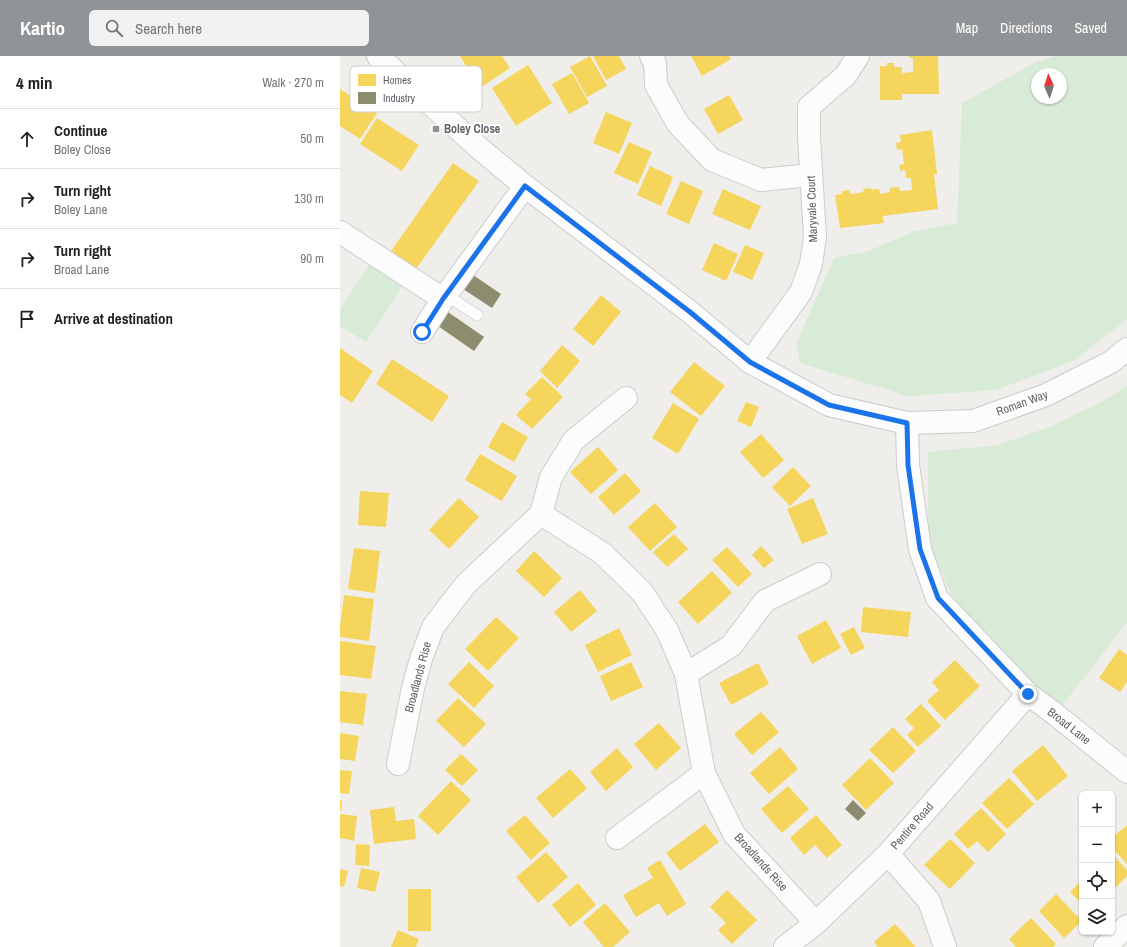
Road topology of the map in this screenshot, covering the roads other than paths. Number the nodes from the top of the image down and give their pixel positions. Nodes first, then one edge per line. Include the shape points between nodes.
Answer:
1 (378, 56) edge
2 (651, 56) edge
3 (858, 56) edge
4 (389, 66) edge
5 (439, 112) edge
6 (810, 175) junction
7 (525, 186) junction
8 (340, 232) edge
9 (445, 297) junction
10 (476, 315) dead end
11 (422, 332) dead end
12 (1127, 349) edge
13 (750, 362) junction
14 (626, 398) dead end
15 (907, 423) junction
16 (541, 514) junction
17 (820, 574) dead end
18 (686, 674) junction
19 (1028, 694) junction
20 (398, 764) dead end
21 (1127, 772) edge
22 (704, 773) junction
23 (617, 838) dead end
24 (888, 854) junction
25 (816, 923) junction
26 (1127, 926) edge
27 (785, 947) edge
28 (945, 947) edge
29 (1105, 947) edge

1 - 4 street, Roman Way
2 - 6 street via 655,63 656,85 678,124 712,160 761,180
3 - 6 street, Maryvale Court via 846,75 810,107
5 - 7 street, Roman Way
6 - 13 street, Maryvale Court via 815,237 811,264 801,292
7 - 9 street
7 - 13 street, Roman Way via 690,312
8 - 9 street
9 - 10 lane
9 - 11 street
12 - 15 street, Roman Way via 1111,362 1046,395 973,421
13 - 15 street, Roman Way via 829,405
14 - 16 street via 574,440 551,476
15 - 19 street, Broad Lane via 908,465 920,549 938,598
16 - 18 street, Broadlands Rise via 602,553 642,592 667,630
16 - 20 street, Broadlands Rise via 466,584 433,627 420,659
17 - 18 street via 765,601 732,646
18 - 22 street, Broadlands Rise
19 - 21 street, Broad Lane
19 - 24 street, Pentire Road
22 - 23 street
22 - 25 street, Broadlands Rise via 734,834
24 - 25 street, Pentire Road
24 - 28 street via 929,901
25 - 27 street, Pentire Road
26 - 29 street

